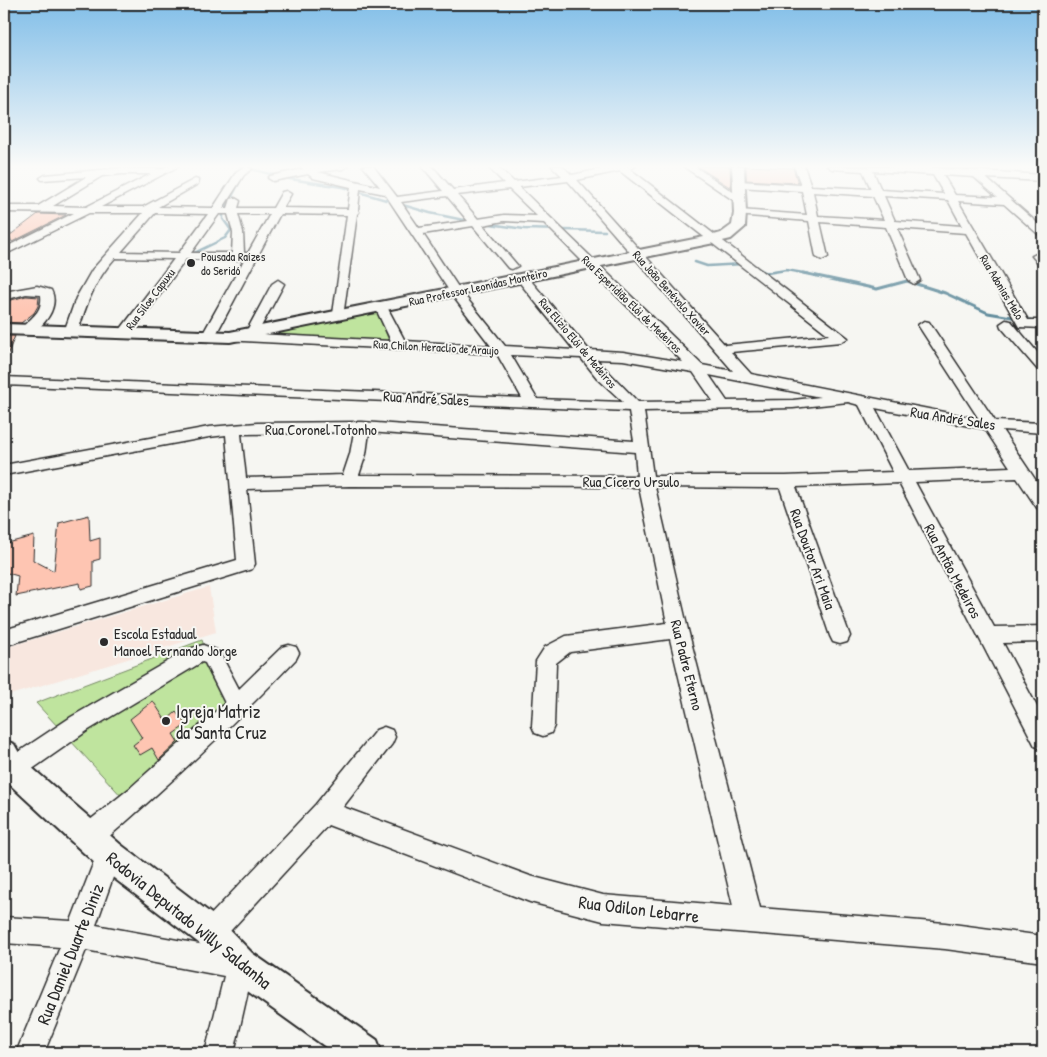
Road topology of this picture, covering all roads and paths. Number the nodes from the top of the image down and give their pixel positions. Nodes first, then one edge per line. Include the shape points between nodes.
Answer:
1 (75, 215) edge
2 (144, 215) edge
3 (213, 215) edge
4 (233, 215) edge
5 (276, 215) edge
6 (354, 215) edge
7 (405, 215) edge
8 (468, 215) edge
9 (541, 215) edge
10 (603, 215) edge
11 (689, 215) edge
12 (740, 215) edge
13 (769, 215) edge
14 (813, 215) edge
15 (887, 215) edge
16 (962, 215) edge
17 (1023, 215) edge
18 (814, 219) junction
19 (546, 220) junction
20 (475, 223) junction
21 (891, 225) junction
22 (969, 230) junction
23 (417, 232) junction
24 (1043, 233) edge
25 (720, 238) junction
26 (4, 252) edge
27 (637, 254) junction
28 (110, 255) junction
29 (182, 256) junction
30 (238, 257) junction
31 (253, 257) junction
32 (822, 258) dead end
33 (590, 264) junction
34 (512, 266) dead end
35 (522, 278) junction
36 (914, 280) dead end
37 (278, 284) dead end
38 (456, 292) junction
39 (4, 296) edge
40 (381, 307) junction
41 (339, 314) junction
42 (1006, 324) dead end
43 (1043, 324) edge
44 (924, 325) dead end
45 (28, 329) junction
46 (4, 330) edge
47 (71, 332) junction
48 (251, 332) junction
49 (124, 334) junction
50 (208, 337) junction
51 (230, 337) junction
52 (400, 345) junction
53 (722, 349) junction
54 (502, 351) junction
55 (584, 353) junction
56 (696, 367) junction
57 (1043, 367) edge
58 (746, 377) junction
59 (4, 381) edge
60 (856, 399) junction
61 (532, 404) junction
62 (723, 405) junction
63 (635, 407) junction
64 (990, 425) junction
65 (362, 427) junction
66 (1043, 428) edge
67 (233, 429) junction
68 (642, 447) junction
69 (4, 470) edge
70 (1022, 472) junction
71 (903, 478) junction
72 (349, 480) junction
73 (646, 482) junction
74 (786, 482) junction
75 (240, 484) junction
76 (1043, 504) edge
77 (678, 630) junction
78 (1043, 634) edge
79 (987, 635) junction
80 (840, 636) dead end
81 (4, 638) edge
82 (289, 653) dead end
83 (237, 706) junction
84 (543, 726) dead end
85 (384, 737) dead end
86 (1043, 739) edge
87 (9, 761) edge
88 (324, 812) junction
89 (99, 846) junction
90 (750, 921) junction
91 (4, 930) edge
92 (211, 933) junction
93 (79, 935) junction
94 (1043, 948) edge
95 (240, 965) junction
96 (30, 1053) edge
97 (220, 1053) edge
98 (364, 1053) edge

1 - 26 street
2 - 28 street
3 - 29 street, Rua Siloe Capuxu
4 - 30 street via 238,232
5 - 31 street
6 - 41 street
7 - 23 street
8 - 20 street
9 - 19 street, Rua Esperidião Elói de Medeiros
10 - 27 street, Rua João Benévolo Xavier
11 - 25 street
12 - 25 main road via 738,227
13 - 18 street
14 - 18 street
15 - 21 street
16 - 22 street, Rua Adonias Melo
17 - 24 street
18 - 21 street
18 - 32 street
19 - 20 street via 504,218
19 - 33 street, Rua Esperidião Elói de Medeiros
20 - 23 street
20 - 34 street
21 - 22 street
21 - 36 street
22 - 43 street, Rua Adonias Melo via 1024,324
23 - 38 street
25 - 27 main road, Rua Professor Leonidas Monteiro
25 - 53 street via 841,338
27 - 33 main road, Rua Professor Leonidas Monteiro
27 - 53 street, Rua João Benévolo Xavier
28 - 29 street
28 - 47 street via 82,298
29 - 30 street
29 - 49 street, Rua Siloe Capuxu
30 - 31 street
31 - 50 street
33 - 35 main road, Rua Professor Leonidas Monteiro
33 - 56 street, Rua Esperidião Elói de Medeiros
35 - 38 main road, Rua Professor Leonidas Monteiro
35 - 55 street, Rua Elízio Elói de Medeiros
37 - 48 street
38 - 40 main road, Rua Professor Leonidas Monteiro
38 - 54 street
39 - 45 street via 34,290 47,293 47,310
40 - 41 main road, Rua Professor Leonidas Monteiro
40 - 52 street
41 - 48 main road, Rua Professor Leonidas Monteiro
42 - 57 street, Rua Adonias Melo
44 - 64 street
45 - 46 main road, Rua Chilon Heraclio de Araujo
45 - 47 main road, Rua Chilon Heraclio de Araujo
47 - 49 main road, Rua Chilon Heraclio de Araujo
48 - 51 main road, Rua Professor Leonidas Monteiro
49 - 50 main road, Rua Chilon Heraclio de Araujo
50 - 51 main road, Rua Chilon Heraclio de Araujo
51 - 52 street, Rua Chilon Heraclio de Araujo
52 - 54 street, Rua Chilon Heraclio de Araujo
53 - 58 street, Rua João Benévolo Xavier
54 - 55 street, Rua Chilon Heraclio de Araujo
54 - 61 street
55 - 56 street, Rua Chilon Heraclio de Araujo
55 - 63 street, Rua Elízio Elói de Medeiros
56 - 58 street, Rua Chilon Heraclio de Araujo
56 - 62 street, Rua Esperidião Elói de Medeiros
58 - 60 street, Rua Chilon Heraclio de Araujo
59 - 61 street, Rua André Sales
60 - 62 street, Rua André Sales
60 - 64 street, Rua André Sales
60 - 71 street, Rua Antão Medeiros
61 - 63 street, Rua André Sales
62 - 63 street, Rua André Sales
63 - 68 street, Rua Padre Eterno
64 - 66 street, Rua André Sales
64 - 70 street
65 - 67 street, Rua Coronel Totonho
65 - 68 street, Rua Coronel Totonho
65 - 72 street via 358,454
67 - 69 street, Rua Coronel Totonho
67 - 75 street
68 - 73 street, Rua Padre Eterno
70 - 71 street, Rua Cícero Ursulo
70 - 76 street
71 - 74 street, Rua Cícero Ursulo
71 - 79 street, Rua Antão Medeiros
72 - 73 street, Rua Cícero Ursulo
72 - 75 street, Rua Cícero Ursulo
73 - 74 street, Rua Cícero Ursulo
73 - 77 street, Rua Padre Eterno
74 - 80 street, Rua Doutor Ari Maia
75 - 81 street via 246,564
77 - 84 street via 566,644 552,653 546,661
77 - 90 street, Rua Padre Eterno
78 - 79 street
79 - 86 street, Rua Antão Medeiros
82 - 83 street
83 - 87 street via 212,657 203,653
83 - 89 street via 137,797
85 - 88 street
87 - 89 main road, Rodovia Deputado Willy Saldanha
88 - 90 street, Rua Odilon Lebarre via 561,898 603,908
88 - 92 street
89 - 92 main road, Rodovia Deputado Willy Saldanha
89 - 93 street, Rua Daniel Duarte Diniz
90 - 94 street, Rua Odilon Lebarre via 945,936
91 - 93 street
92 - 95 main road, Rodovia Deputado Willy Saldanha
93 - 95 street
93 - 96 street, Rua Daniel Duarte Diniz
95 - 97 street
95 - 98 main road, Rodovia Deputado Willy Saldanha

